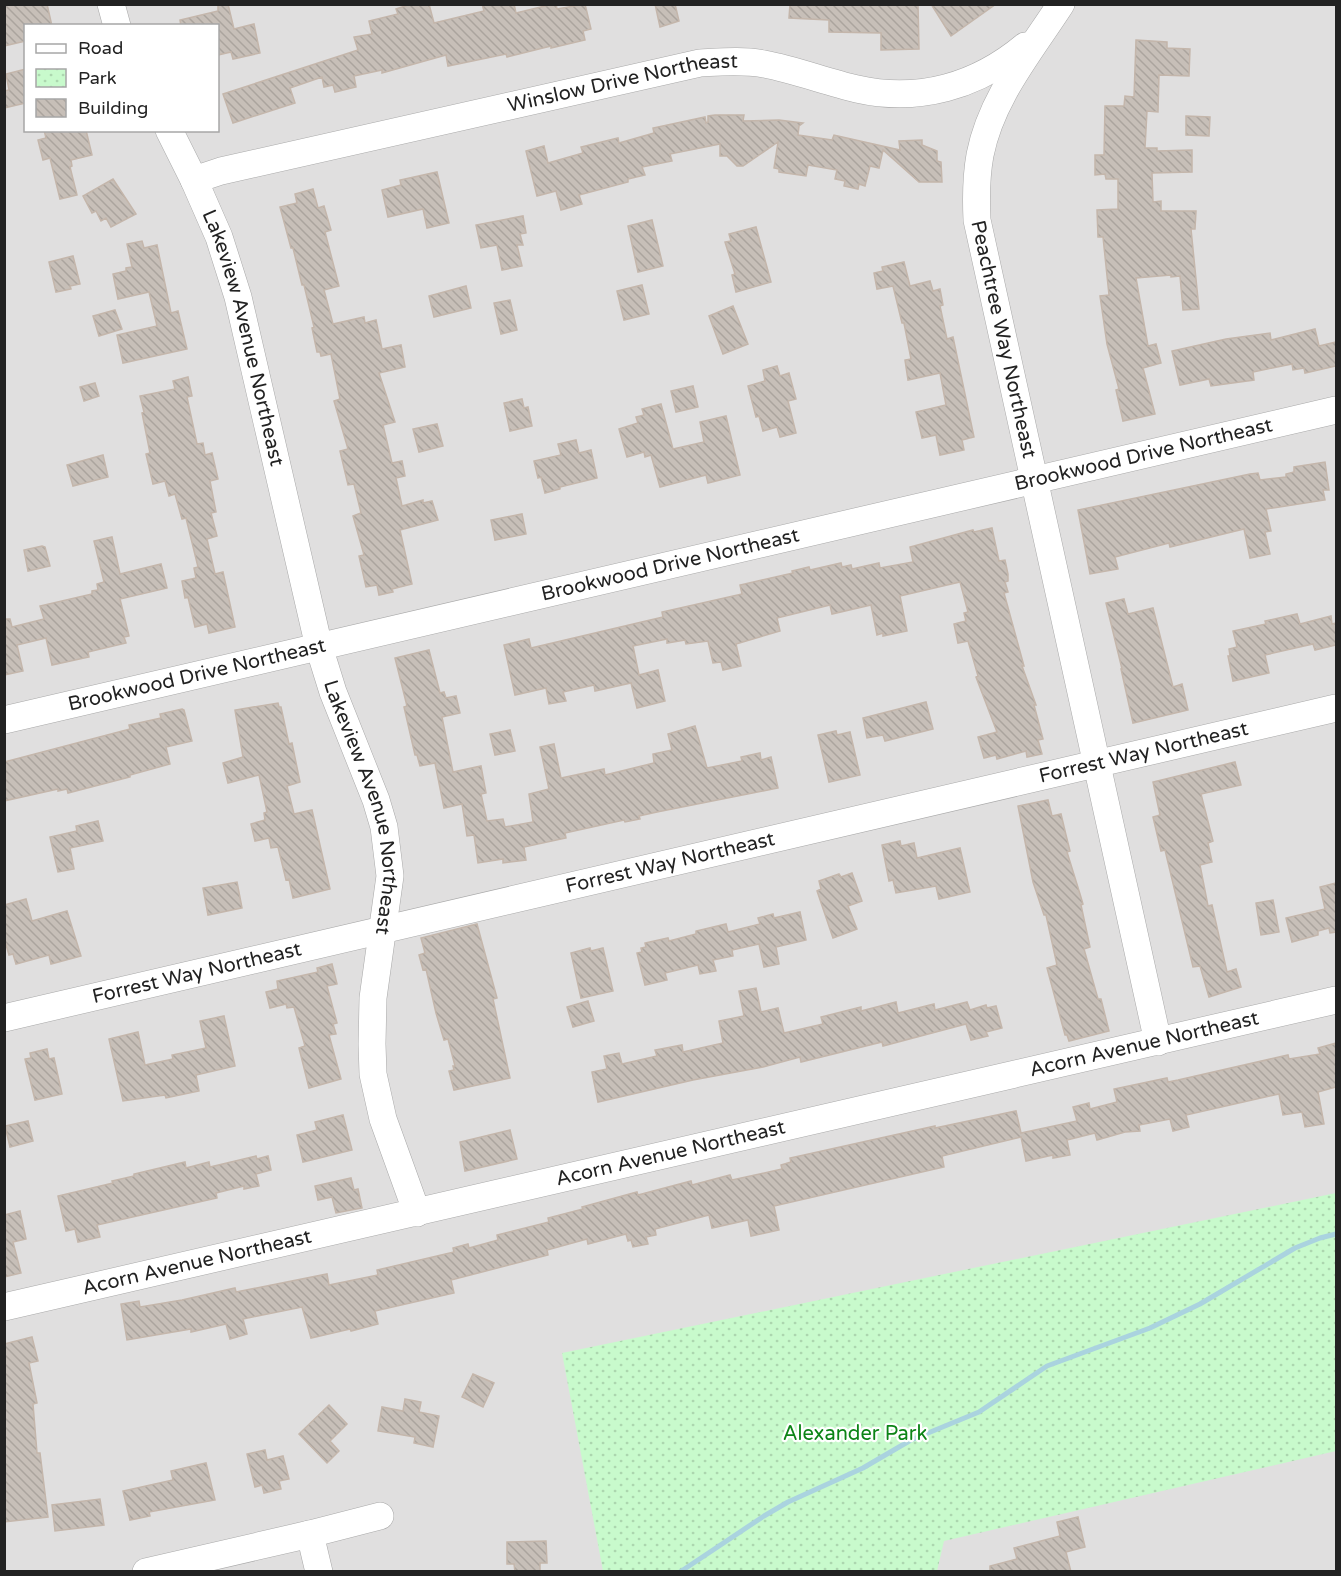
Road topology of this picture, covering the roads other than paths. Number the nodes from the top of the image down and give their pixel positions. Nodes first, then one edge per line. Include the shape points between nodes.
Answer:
1 (111, 4) edge
2 (1062, 4) edge
3 (116, 24) edge
4 (1041, 36) junction
5 (170, 132) edge
6 (194, 180) junction
7 (1336, 410) edge
8 (1033, 480) junction
9 (319, 647) junction
10 (1336, 708) edge
11 (4, 720) edge
12 (1096, 763) junction
13 (383, 928) junction
14 (1336, 1000) edge
15 (4, 1018) edge
16 (1158, 1042) junction
17 (417, 1213) junction
18 (4, 1306) edge
19 (380, 1516) dead end
20 (310, 1534) junction
21 (146, 1572) edge
22 (319, 1572) edge

1 - 3 street
2 - 4 street, Peachtree Way Northeast
4 - 6 street, Winslow Drive Northeast via 985,74 932,92 879,93 764,64 700,63
4 - 8 street, Peachtree Way Northeast via 1008,82 993,114 980,155 976,193 981,243
5 - 6 street, Lakeview Avenue Northeast
6 - 9 street, Lakeview Avenue Northeast via 219,237 238,297
7 - 8 street, Brookwood Drive Northeast
8 - 9 street, Brookwood Drive Northeast
8 - 12 street, Peachtree Way Northeast
9 - 11 street, Brookwood Drive Northeast
9 - 13 street, Lakeview Avenue Northeast via 384,827 390,876
10 - 12 street, Forrest Way Northeast
12 - 13 street, Forrest Way Northeast
12 - 16 street, Peachtree Way Northeast
13 - 15 street, Forrest Way Northeast
13 - 17 street, Lakeview Avenue Northeast via 373,998 374,1074 383,1119
14 - 16 street, Acorn Avenue Northeast
16 - 17 street, Acorn Avenue Northeast
17 - 18 street, Acorn Avenue Northeast
19 - 20 street
20 - 21 street
20 - 22 street

